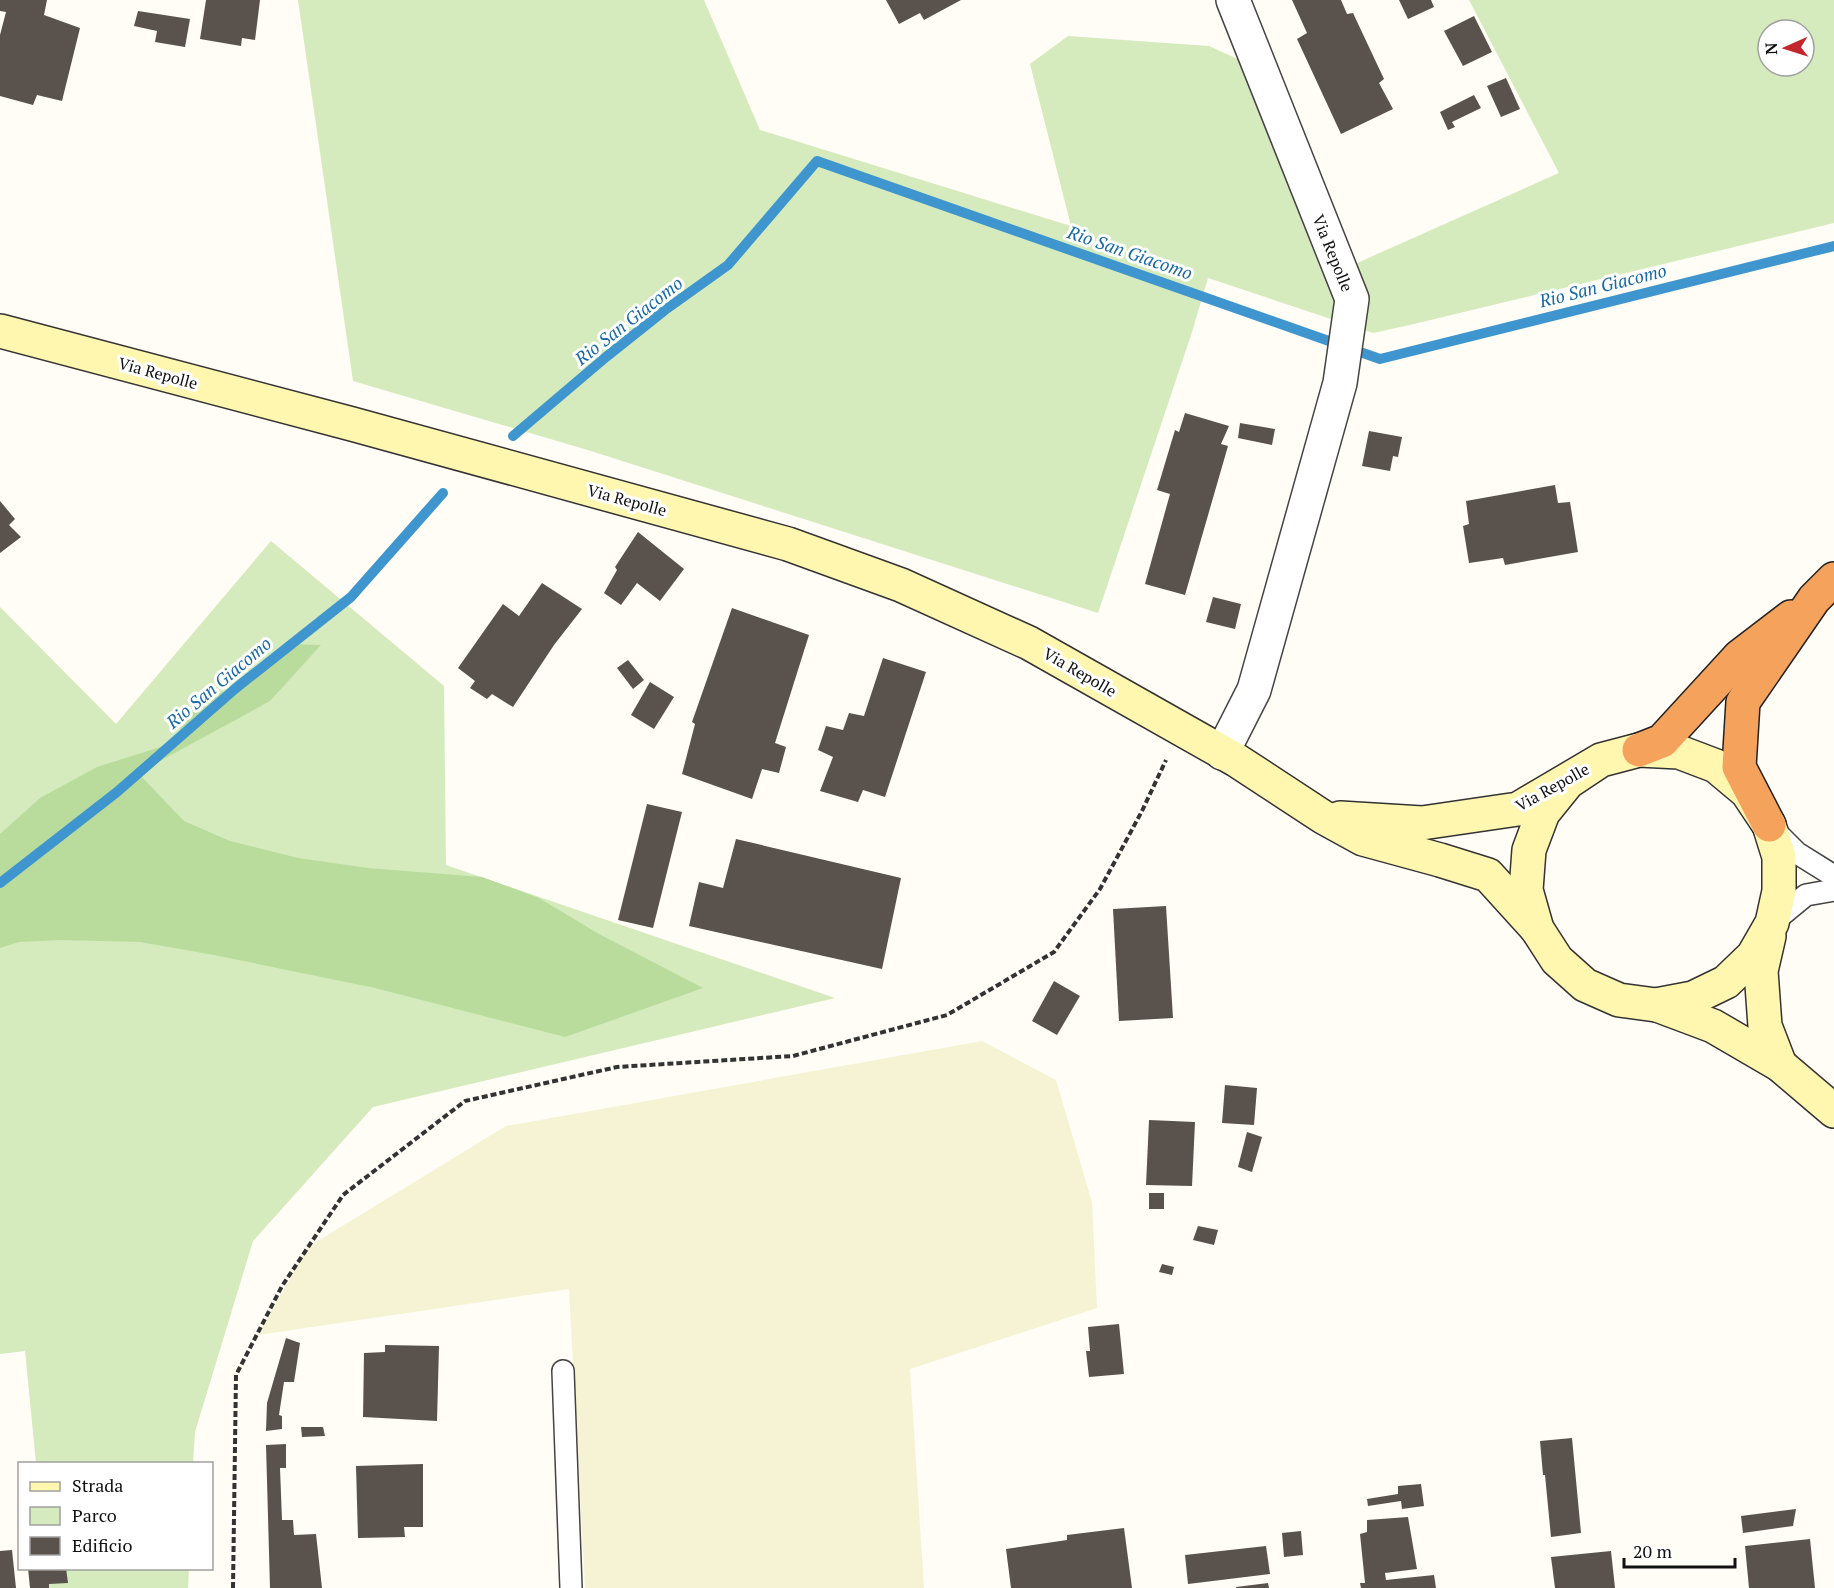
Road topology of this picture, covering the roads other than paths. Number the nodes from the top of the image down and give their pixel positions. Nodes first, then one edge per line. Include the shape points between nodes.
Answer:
1 (1233, 0) edge
2 (0, 331) edge
3 (1829, 590) edge
4 (1639, 750) junction
5 (1222, 753) junction
6 (1601, 760) junction
7 (1323, 817) junction
8 (1769, 825) junction
9 (1834, 876) edge
10 (1834, 890) edge
11 (1772, 923) junction
12 (1536, 929) junction
13 (1656, 1005) junction
14 (1780, 1065) junction
15 (1834, 1111) edge
16 (563, 1371) dead end
17 (571, 1588) edge

1 - 5 street, Via Repolle via 1352,299 1340,383 1254,690
2 - 5 street, Via Repolle via 788,544 901,585 1029,643
3 - 4 highway via 1740,656 1662,741
3 - 8 highway via 1743,702 1739,766
4 - 6 street, Via Repolle
4 - 8 street, Via Repolle via 1679,752 1716,766 1747,792
5 - 7 street, Via Repolle
6 - 7 street, Via Repolle via 1518,809 1422,823
6 - 12 street, Via Repolle via 1568,782 1543,813 1529,850 1526,890
7 - 12 street, Via Repolle via 1363,839 1488,875
8 - 9 lane via 1797,853
8 - 11 street, Via Repolle via 1779,857 1779,891
10 - 11 lane via 1806,895
11 - 13 street, Via Repolle via 1753,956 1726,982 1693,998
11 - 14 street, Via Repolle via 1761,971 1765,1026
12 - 13 street, Via Repolle via 1557,960 1585,985 1619,1000
13 - 14 street, Via Repolle via 1713,1026
14 - 15 street, Via Repolle
16 - 17 lane

